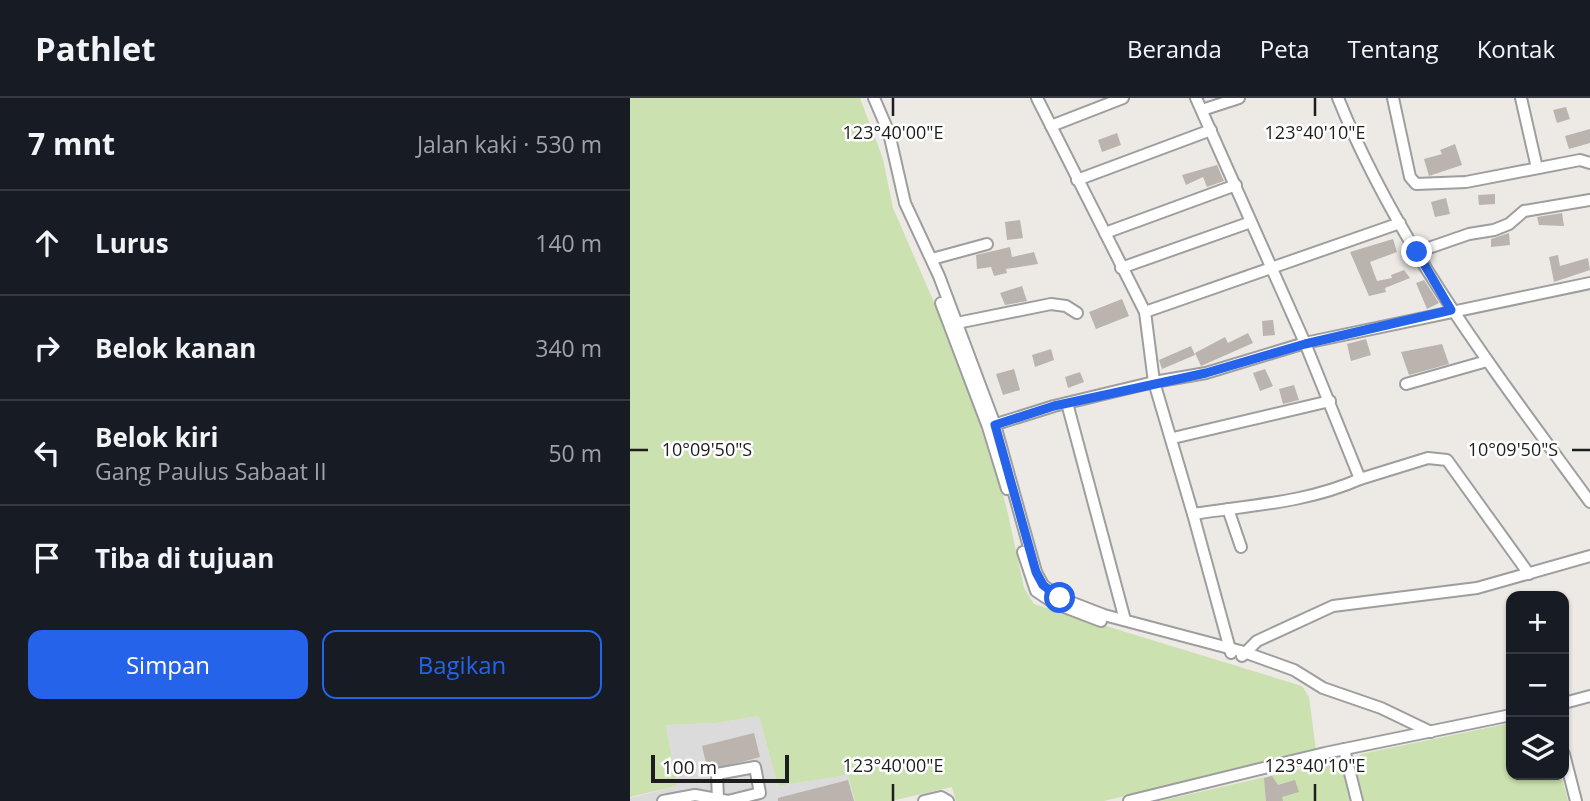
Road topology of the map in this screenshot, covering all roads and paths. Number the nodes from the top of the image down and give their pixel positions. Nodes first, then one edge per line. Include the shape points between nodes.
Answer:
1 (868, 98) edge
2 (874, 98) edge
3 (1037, 98) edge
4 (1123, 98) edge
5 (1196, 98) edge
6 (1239, 98) edge
7 (1338, 98) edge
8 (1393, 98) edge
9 (1521, 98) edge
10 (1202, 110) junction
11 (1051, 126) junction
12 (1211, 130) junction
13 (1590, 163) edge
14 (1537, 168) junction
15 (1077, 180) junction
16 (1236, 185) junction
17 (1590, 200) edge
18 (1251, 222) junction
19 (1400, 223) junction
20 (1105, 233) junction
21 (987, 244) dead end
22 (1417, 252) junction
23 (932, 259) junction
24 (1271, 266) junction
25 (1121, 268) junction
26 (1590, 283) edge
27 (1451, 310) junction
28 (1145, 312) junction
29 (1077, 313) dead end
30 (953, 324) junction
31 (1305, 344) junction
32 (1487, 361) junction
33 (1154, 382) junction
34 (1406, 384) dead end
35 (1330, 401) junction
36 (1067, 403) junction
37 (991, 426) junction
38 (1173, 438) junction
39 (1360, 480) junction
40 (1590, 502) edge
41 (1228, 509) junction
42 (1193, 514) junction
43 (1241, 547) dead end
44 (1590, 556) edge
45 (1529, 574) junction
46 (1125, 620) junction
47 (1237, 653) junction
48 (1590, 696) edge
49 (1569, 702) edge
50 (1506, 716) edge
51 (1431, 732) junction
52 (1344, 749) junction
53 (1569, 774) edge
54 (718, 800) edge
55 (741, 800) edge
56 (663, 801) edge
57 (923, 801) edge
58 (948, 801) edge
59 (1129, 801) edge
60 (1357, 801) edge
61 (1576, 801) edge

1 - 30 street via 888,153 900,207
2 - 23 street via 889,133 905,203
3 - 11 street
4 - 11 street
5 - 10 street
6 - 10 street
7 - 19 street
8 - 14 street via 1410,177 1416,184 1466,182
9 - 14 street
10 - 12 street
11 - 15 street
12 - 15 street
12 - 16 street
13 - 14 street via 1580,160
15 - 20 street
16 - 18 street
16 - 20 street
17 - 22 street via 1524,211 1494,230
18 - 24 street
18 - 25 street
19 - 22 street
19 - 24 street
20 - 25 street
21 - 23 street
22 - 27 street
23 - 30 street
24 - 28 street
24 - 31 street
25 - 28 street
26 - 27 street
27 - 31 street
27 - 32 street
28 - 33 street
29 - 30 street via 1051,304
30 - 37 street
31 - 33 street via 1206,373
31 - 35 street
32 - 34 street
32 - 40 street
33 - 36 street
33 - 38 street
35 - 38 street
35 - 39 street
36 - 37 street
36 - 46 street
37 - 46 street via 1039,580 1060,598
37 - 47 street via 1036,591 1102,622
38 - 42 street
39 - 41 street via 1302,498
39 - 45 street via 1428,458 1447,460
41 - 42 street
41 - 43 street
42 - 47 street
44 - 45 street
45 - 47 street via 1478,588 1333,606 1276,630
46 - 47 street
47 - 51 street via 1294,670
48 - 49 street
50 - 51 street
51 - 52 street
52 - 59 street
52 - 60 street
53 - 61 street
54 - 55 street
54 - 55 street via 717,774 753,766 760,793
54 - 56 street via 695,795
57 - 58 street via 941,797

